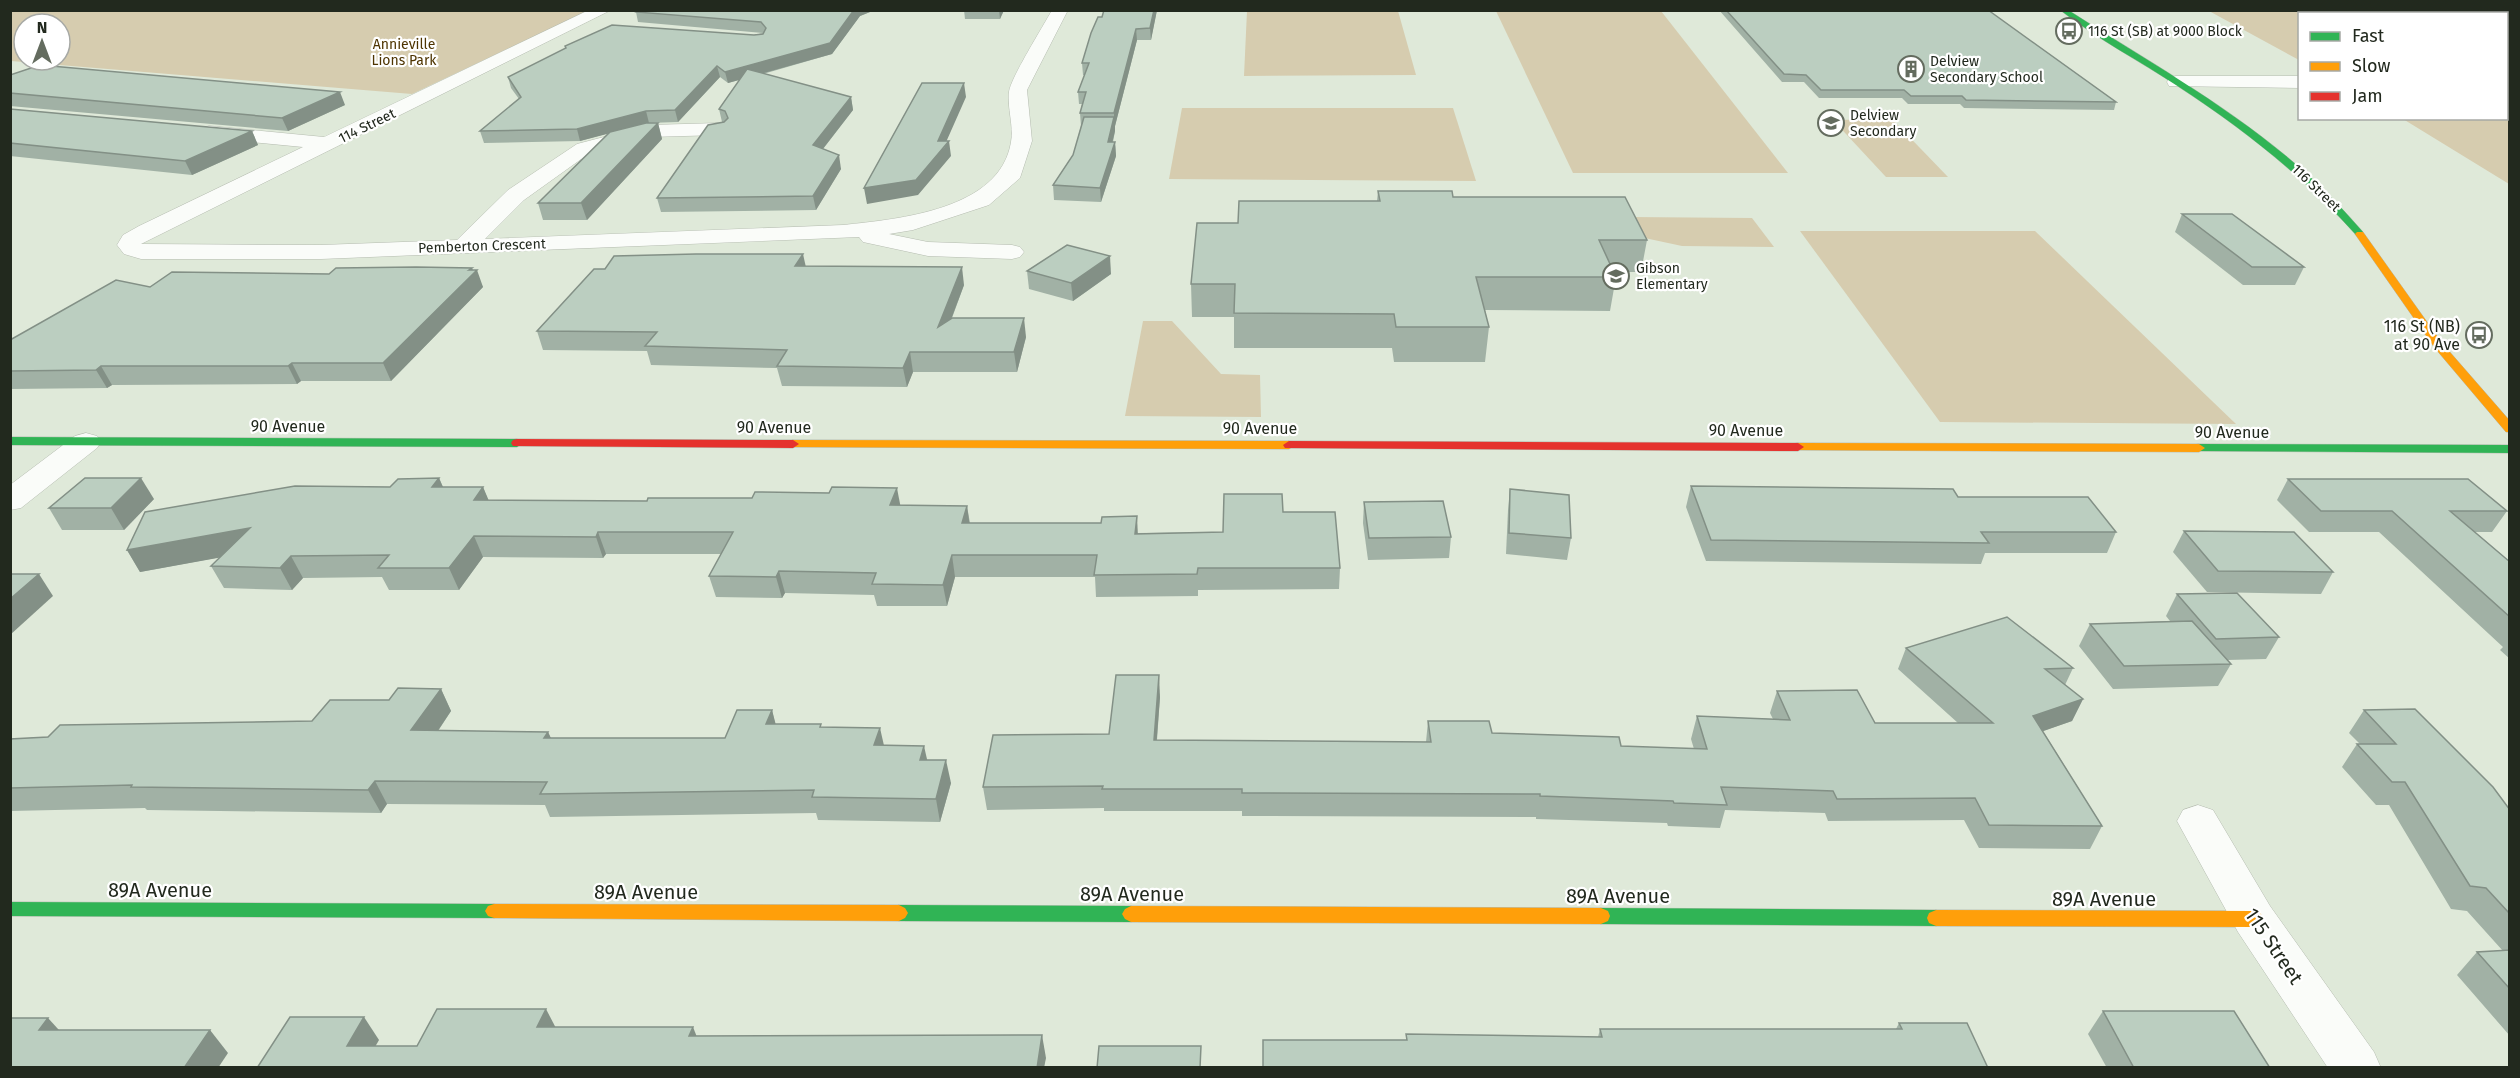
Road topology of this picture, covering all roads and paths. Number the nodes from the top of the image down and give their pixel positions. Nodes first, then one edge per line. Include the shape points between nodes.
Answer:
1 (1060, 10) edge
2 (2063, 10) edge
3 (606, 19) edge
4 (2176, 82) junction
5 (2298, 82) edge
6 (719, 129) edge
7 (195, 131) edge
8 (330, 144) junction
9 (843, 232) junction
10 (131, 240) joint
11 (464, 246) junction
12 (1012, 252) dead end
13 (2510, 429) edge
14 (10, 441) edge
15 (87, 442) junction
16 (2510, 449) edge
17 (10, 501) edge
18 (2199, 821) dead end
19 (10, 909) edge
20 (2254, 919) junction
21 (2356, 1068) edge

1 - 9 street, Pemberton Crescent via 1018,90 1022,141 1012,173 981,200 905,225
2 - 4 street, 116 Street
3 - 8 street, 114 Street via 574,25
4 - 5 street
4 - 13 street, 116 Street via 2252,133 2334,203 2438,345
6 - 11 street via 651,131 584,148 516,195
7 - 8 street
8 - 10 street, 114 Street
9 - 11 street, Pemberton Crescent
9 - 12 street, Pemberton Crescent via 928,249
10 - 11 street, Pemberton Crescent via 132,249 141,252 321,252
14 - 15 street, 90 Avenue
15 - 16 street, 90 Avenue
15 - 17 street
18 - 20 street, 115 Street
19 - 20 street, 89A Avenue
20 - 21 street, 115 Street

